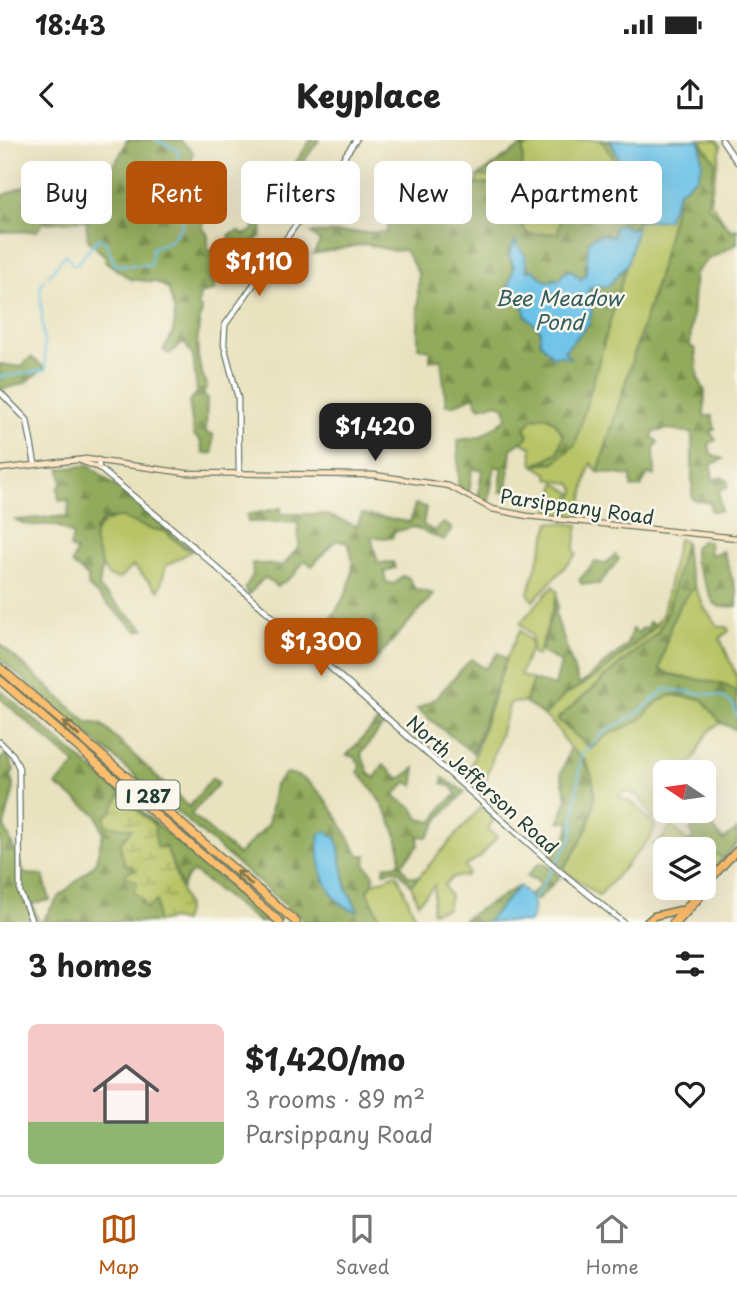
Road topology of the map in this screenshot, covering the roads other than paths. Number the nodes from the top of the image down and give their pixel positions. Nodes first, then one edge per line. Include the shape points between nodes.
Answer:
1 (356, 140) edge
2 (722, 140) edge
3 (737, 162) edge
4 (0, 392) edge
5 (100, 460) junction
6 (74, 461) junction
7 (35, 464) junction
8 (0, 469) edge
9 (101, 470) junction
10 (239, 474) junction
11 (737, 538) edge
12 (0, 668) edge
13 (0, 680) edge
14 (0, 742) edge
15 (737, 850) edge
16 (737, 856) edge
17 (686, 906) junction
18 (32, 922) edge
19 (280, 922) edge
20 (296, 922) edge
21 (623, 922) edge
22 (647, 922) edge
23 (673, 922) edge
24 (678, 922) edge

1 - 10 street via 227,322 224,345 238,398
2 - 3 street
4 - 7 street via 27,420
5 - 6 main road, Parsippany Road
5 - 9 street
5 - 10 main road, Parsippany Road via 167,472
6 - 7 main road, Parsippany Road
6 - 9 main road
7 - 8 main road, Parsippany Road
9 - 21 street, North Jefferson Road
10 - 11 main road, Parsippany Road via 347,474 435,483 492,509 527,516
20 -> 12 highway, I 287
13 - 19 highway, I 287
14 - 18 street via 18,764 20,892
15 - 17 main road
16 - 24 main road
17 - 22 main road
17 - 23 main road

